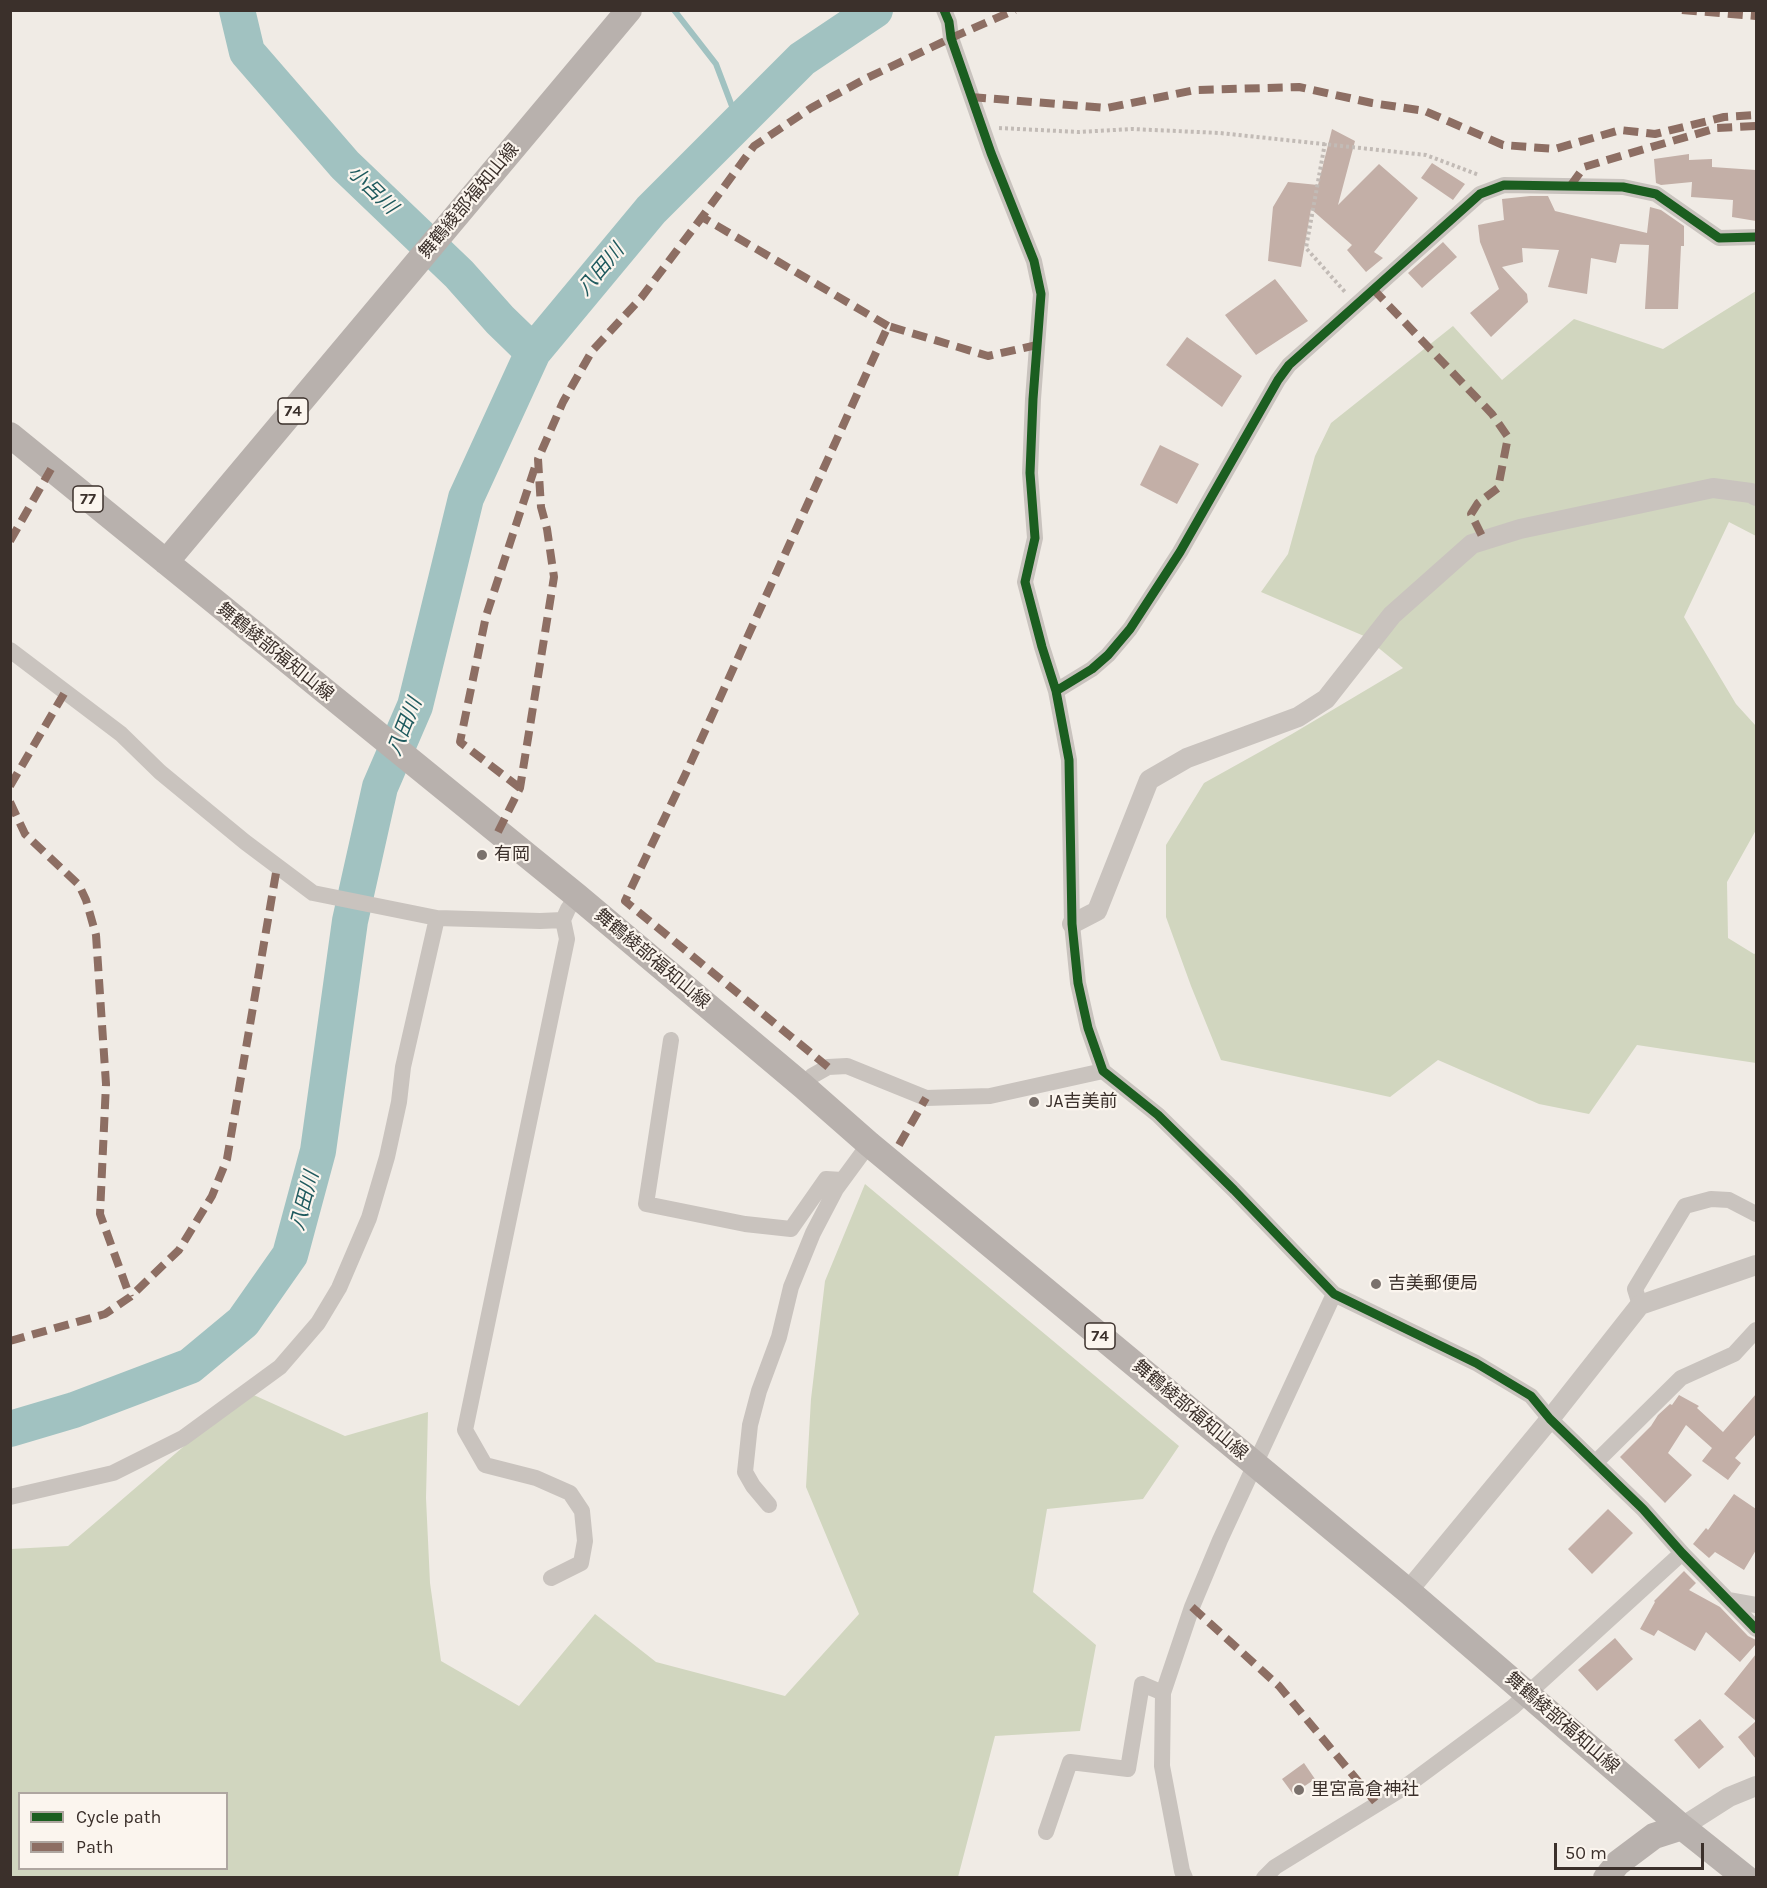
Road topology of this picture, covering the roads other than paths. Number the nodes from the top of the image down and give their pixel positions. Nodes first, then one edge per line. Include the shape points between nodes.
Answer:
1 (629, 10) edge
2 (947, 16) edge
3 (1756, 237) edge
4 (10, 435) edge
5 (1756, 496) edge
6 (166, 562) junction
7 (10, 650) edge
8 (1056, 691) junction
9 (577, 896) junction
10 (437, 918) junction
11 (563, 920) junction
12 (1072, 924) junction
13 (671, 1040) dead end
14 (1103, 1071) junction
15 (803, 1086) junction
16 (869, 1144) junction
17 (842, 1180) junction
18 (1756, 1214) edge
19 (1756, 1265) edge
20 (1334, 1294) junction
21 (1640, 1305) junction
22 (1756, 1329) edge
23 (1550, 1419) junction
24 (1594, 1462) junction
25 (1254, 1464) junction
26 (10, 1497) edge
27 (769, 1505) dead end
28 (1682, 1553) junction
29 (550, 1578) dead end
30 (1408, 1591) junction
31 (1728, 1600) junction
32 (1756, 1605) edge
33 (1756, 1629) edge
34 (1163, 1693) junction
35 (1527, 1693) junction
36 (1756, 1786) edge
37 (1682, 1827) junction
38 (1046, 1832) dead end
39 (1274, 1874) edge
40 (1185, 1878) edge
41 (1606, 1878) edge
42 (1746, 1878) edge

1 - 6 main road, 舞鶴綾部福知山線 / 74
2 - 8 street via 982,127 1034,261 1041,294 1030,473 1035,538 1025,582
3 - 8 street via 1719,238 1656,194 1623,187 1504,185 1480,194 1289,365 1180,552 1130,629 1092,669
4 - 6 main road, 77
5 - 12 street via 1713,488 1520,529 1472,544 1392,615 1326,699 1298,717 1187,758 1149,780 1097,911
6 - 9 main road, 舞鶴綾部福知山線 / 74
7 - 10 street via 121,734 160,772 314,893
8 - 12 street via 1069,760
9 - 11 street
9 - 15 main road, 舞鶴綾部福知山線 / 74
10 - 11 street
10 - 26 street via 387,1157 369,1218 339,1288 318,1323 280,1367 183,1438 113,1473
11 - 29 street via 567,939 465,1430 484,1465 536,1478 570,1493 582,1511 585,1541 581,1563
12 - 14 street via 1088,1028
13 - 17 street via 646,1204 791,1229 826,1179
14 - 15 street via 990,1096 926,1098 847,1066 828,1067
14 - 20 street via 1167,1124
15 - 16 main road, 舞鶴綾部福知山線 / 74
16 - 17 street
16 - 25 main road, 舞鶴綾部福知山線 / 74
17 - 27 street via 813,1233 791,1287 750,1425 745,1472
18 - 21 street via 1729,1200 1711,1198 1685,1206 1635,1289
19 - 21 street
20 - 23 street via 1476,1363 1531,1396
20 - 25 street
21 - 23 street
22 - 24 street via 1734,1354 1681,1378
23 - 24 street
23 - 30 street
24 - 28 street
25 - 30 main road, 舞鶴綾部福知山線 / 74
25 - 34 street via 1192,1607
28 - 31 street
28 - 35 street
30 - 35 main road, 舞鶴綾部福知山線 / 74
31 - 32 street
31 - 33 street
34 - 38 street via 1142,1684 1128,1769 1070,1762
34 - 40 street via 1162,1766
35 - 37 main road, 舞鶴綾部福知山線 / 74
35 - 39 street via 1405,1786
36 - 37 street via 1729,1797
37 - 41 main road via 1654,1836 1617,1863
37 - 42 main road, 舞鶴綾部福知山線 / 74

